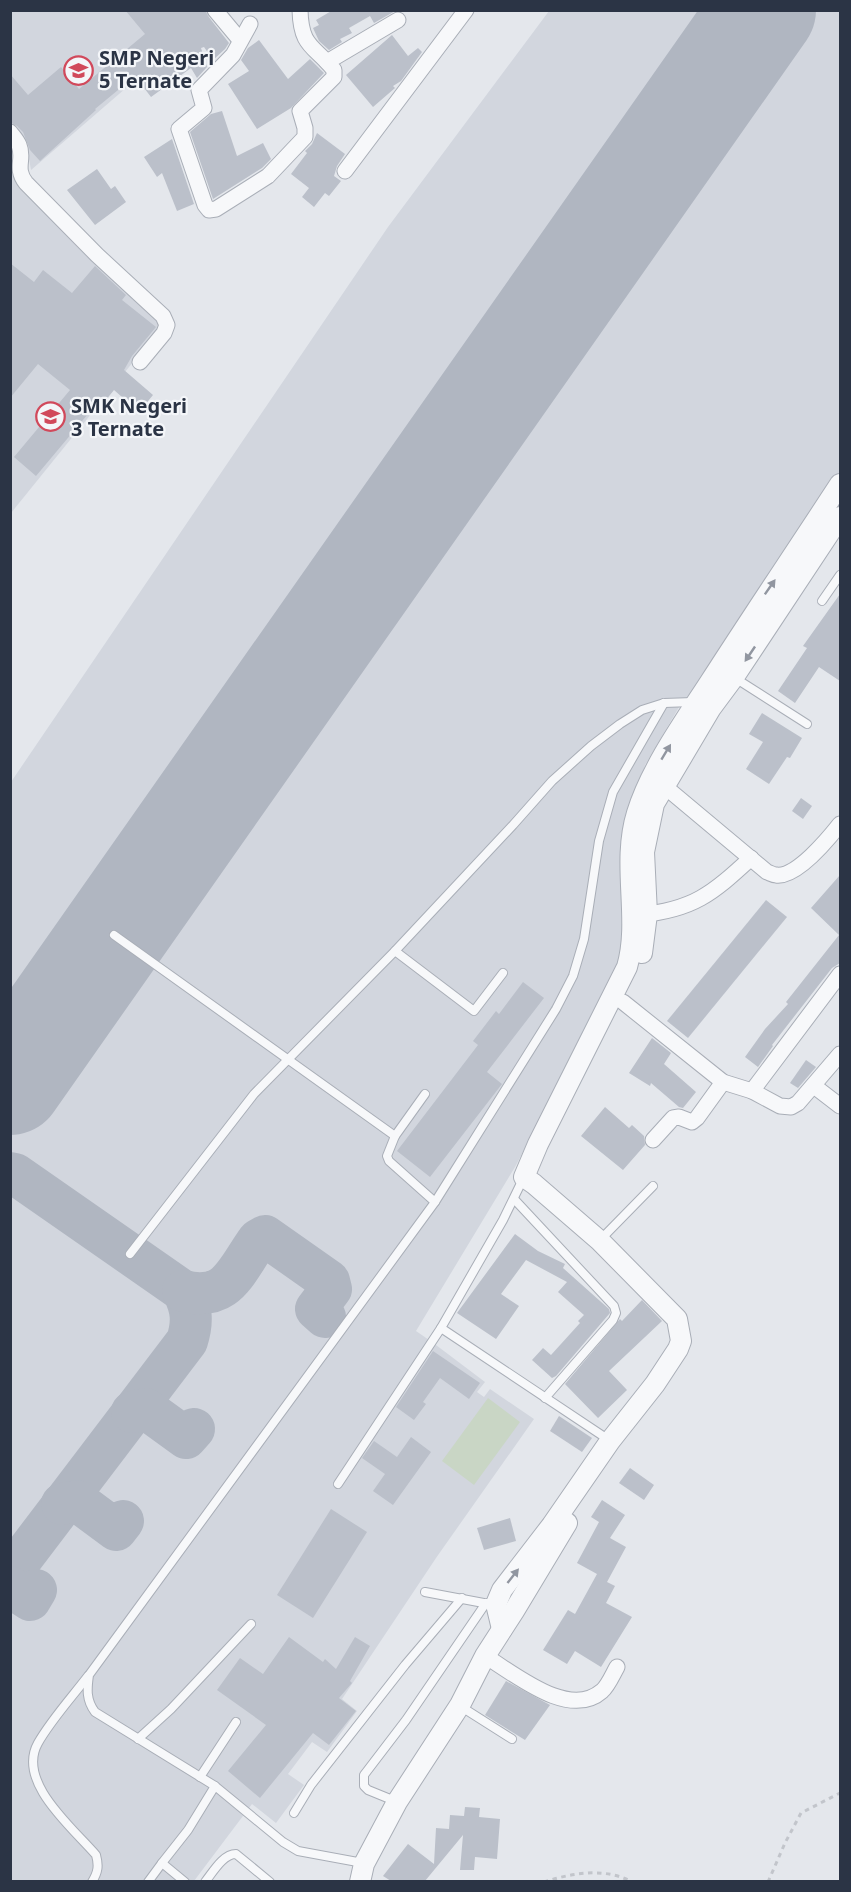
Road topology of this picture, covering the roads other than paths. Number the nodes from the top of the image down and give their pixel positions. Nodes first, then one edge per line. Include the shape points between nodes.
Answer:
1 (215, 10) edge
2 (300, 10) edge
3 (466, 10) edge
4 (398, 20) dead end
5 (250, 24) dead end
6 (240, 40) junction
7 (327, 62) junction
8 (10, 132) edge
9 (345, 171) dead end
10 (140, 362) dead end
11 (840, 484) edge
12 (840, 517) edge
13 (840, 575) edge
14 (822, 601) dead end
15 (727, 672) junction
16 (664, 703) junction
17 (704, 705) junction
18 (807, 724) dead end
19 (659, 781) junction
20 (838, 834) edge
21 (751, 858) junction
22 (639, 915) junction
23 (114, 935) dead end
24 (395, 951) junction
25 (503, 973) dead end
26 (840, 974) edge
27 (623, 1002) junction
28 (840, 1054) edge
29 (288, 1058) junction
30 (723, 1082) junction
31 (814, 1086) junction
32 (752, 1091) junction
33 (425, 1094) dead end
34 (840, 1106) edge
35 (395, 1137) junction
36 (653, 1140) dead end
37 (531, 1176) junction
38 (653, 1186) dead end
39 (514, 1199) junction
40 (435, 1202) junction
41 (605, 1235) junction
42 (130, 1254) dead end
43 (441, 1328) junction
44 (545, 1398) junction
45 (610, 1441) junction
46 (338, 1484) dead end
47 (426, 1592) dead end
48 (462, 1598) junction
49 (491, 1604) junction
50 (251, 1624) dead end
51 (502, 1629) junction
52 (485, 1656) junction
53 (617, 1667) dead end
54 (89, 1674) junction
55 (460, 1705) junction
56 (236, 1722) dead end
57 (138, 1739) junction
58 (512, 1739) dead end
59 (200, 1777) junction
60 (215, 1786) junction
61 (397, 1802) junction
62 (294, 1813) dead end
63 (162, 1863) junction
64 (362, 1873) edge
65 (92, 1881) edge
66 (148, 1881) edge
67 (185, 1881) edge
68 (205, 1881) edge
69 (270, 1881) edge

1 - 6 street
2 - 7 street via 303,35
3 - 9 street
4 - 7 street
5 - 6 street
6 - 7 street via 227,61 199,90 204,108 179,129 209,210 268,176 304,137 300,111 334,77
8 - 10 street via 19,144 19,170 26,183 163,316 167,325 164,333
15 -> 11 street via 763,597
12 -> 15 street
13 - 14 lane
15 - 17 street
15 - 18 lane
16 - 17 lane
16 - 24 lane via 649,706 620,724 552,781
16 - 40 lane via 613,792 599,841 584,939 573,976
17 - 19 street
19 - 21 street
19 - 22 street via 644,852
20 - 21 street via 785,874 767,872
21 - 22 street via 700,900
22 - 27 street via 641,959
22 - 37 street via 627,967
23 - 29 lane
24 - 25 lane via 474,1011
24 - 29 lane
26 - 32 street
27 - 30 street
27 - 37 street
28 - 31 street
29 - 35 lane
29 - 42 lane via 254,1095
30 - 32 street
30 - 36 street via 697,1118 692,1122 673,1118
31 - 32 street via 791,1107 780,1106
31 - 34 street
33 - 35 lane
35 - 40 lane via 388,1161
37 - 39 lane
37 - 41 street
37 - 45 street via 663,1303 680,1325 678,1349
38 - 41 lane
39 - 43 lane
39 - 44 lane via 614,1306 616,1313
40 - 54 lane
41 - 51 street via 671,1297 688,1317 692,1334 687,1351 584,1495
43 - 44 lane
43 - 46 lane
44 - 45 lane
49 -> 45 street via 552,1526
47 - 48 lane
48 - 49 lane
48 - 62 lane via 311,1785
49 - 51 street
49 - 61 lane via 364,1775 368,1790
50 - 57 lane
51 - 52 street
52 - 53 street via 552,1697 570,1702 585,1701 603,1691
52 - 55 street
54 - 57 lane via 89,1705
54 - 65 lane via 37,1745 32,1764 42,1794 96,1855 99,1866
55 - 58 lane
55 - 61 street
56 - 59 lane
57 - 59 lane
59 - 60 lane
60 - 63 lane
60 - 64 lane via 298,1851
61 - 64 street
63 - 66 lane
63 - 67 lane
68 - 69 lane via 233,1853

